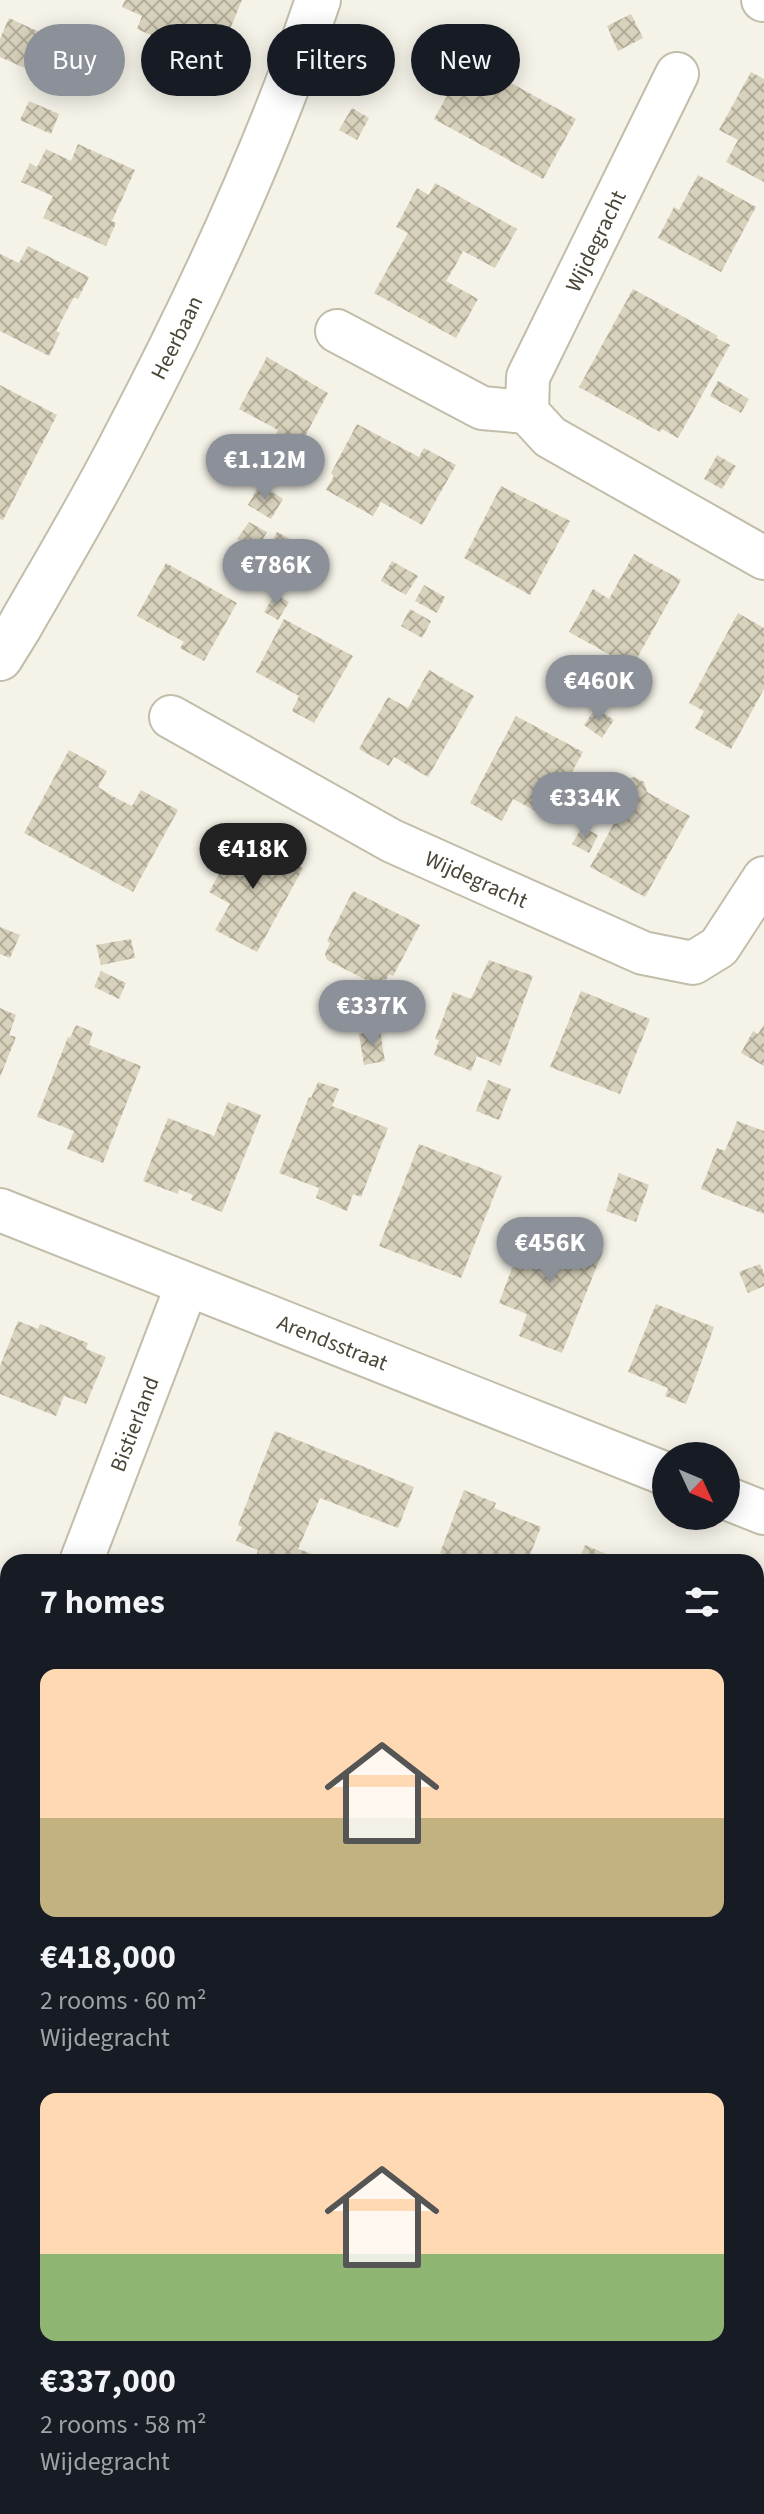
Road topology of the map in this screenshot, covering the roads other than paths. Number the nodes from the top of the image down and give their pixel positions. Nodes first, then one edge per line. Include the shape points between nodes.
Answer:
1 (318, 0) edge
2 (677, 74) dead end
3 (337, 331) dead end
4 (527, 412) junction
5 (764, 558) edge
6 (0, 658) edge
7 (171, 717) dead end
8 (764, 878) edge
9 (0, 1210) edge
10 (187, 1285) junction
11 (652, 1468) edge
12 (740, 1504) edge
13 (764, 1513) edge
14 (84, 1554) edge

1 - 6 street, Heerbaan via 292,79 211,264 125,439
2 - 4 street, Wijdegracht via 528,377
3 - 4 street via 482,408
4 - 5 street via 550,437
7 - 8 street, Wijdegracht via 392,841 643,953 693,963 719,947
9 - 10 street, Arendsstraat
10 - 11 street, Arendsstraat
10 - 14 street, Bistierland
12 - 13 street

